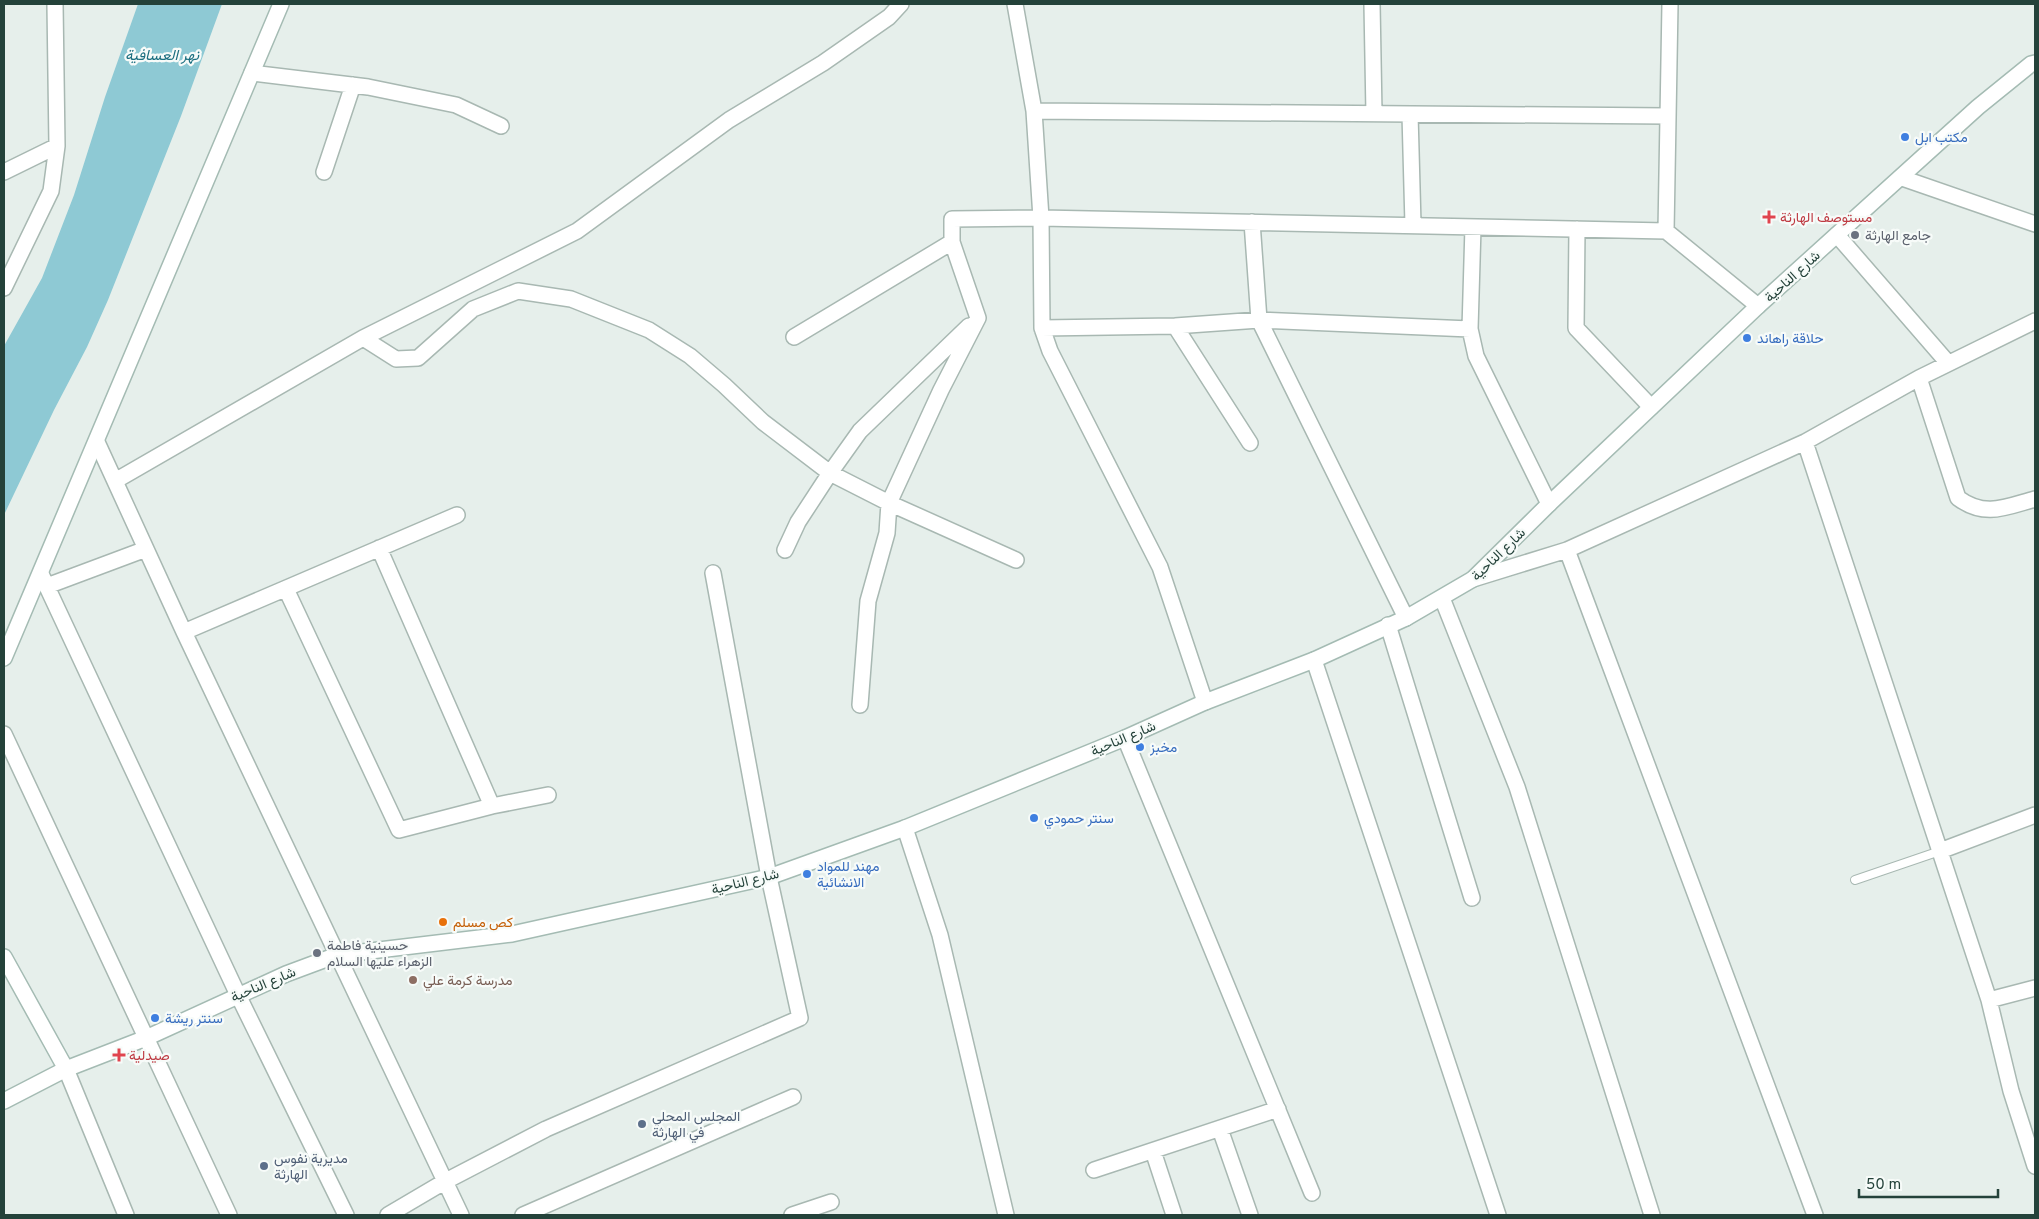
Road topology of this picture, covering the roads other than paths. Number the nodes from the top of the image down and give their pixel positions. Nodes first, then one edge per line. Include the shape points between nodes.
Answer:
1 (55, 4) edge
2 (281, 4) edge
3 (901, 4) edge
4 (1015, 4) edge
5 (1372, 4) edge
6 (1670, 4) edge
7 (2034, 60) edge
8 (252, 72) junction
9 (353, 85) junction
10 (1034, 111) junction
11 (1374, 114) junction
12 (1410, 114) junction
13 (1667, 116) junction
14 (501, 126) dead end
15 (57, 146) junction
16 (4, 172) edge
17 (324, 172) dead end
18 (1902, 178) junction
19 (1040, 218) junction
20 (1252, 222) junction
21 (2035, 224) edge
22 (1413, 226) junction
23 (1473, 227) junction
24 (1577, 229) junction
25 (1666, 231) junction
26 (1837, 235) junction
27 (952, 242) junction
28 (4, 288) edge
29 (1758, 306) junction
30 (978, 318) junction
31 (1259, 320) junction
32 (2035, 321) edge
33 (1175, 326) junction
34 (1042, 328) junction
35 (1470, 329) junction
36 (794, 337) dead end
37 (363, 338) junction
38 (1948, 363) junction
39 (1919, 378) junction
40 (1651, 407) junction
41 (97, 442) junction
42 (1805, 442) junction
43 (1250, 443) dead end
44 (830, 473) junction
45 (115, 481) junction
46 (2035, 499) edge
47 (889, 503) junction
48 (1549, 504) junction
49 (457, 515) dead end
50 (379, 548) junction
51 (146, 549) junction
52 (785, 550) dead end
53 (1566, 550) junction
54 (1016, 560) dead end
55 (713, 573) dead end
56 (1473, 579) junction
57 (44, 580) junction
58 (286, 589) junction
59 (1442, 598) junction
60 (1406, 618) junction
61 (1388, 625) junction
62 (184, 632) junction
63 (4, 658) edge
64 (1314, 660) junction
65 (1204, 702) junction
66 (860, 705) dead end
67 (4, 734) edge
68 (1125, 738) junction
69 (548, 795) dead end
70 (492, 806) junction
71 (2035, 815) edge
72 (905, 828) junction
73 (1940, 851) junction
74 (769, 877) junction
75 (1855, 880) dead end
76 (1472, 898) dead end
77 (338, 955) junction
78 (4, 958) edge
79 (2035, 988) edge
80 (238, 995) junction
81 (1989, 1000) junction
82 (146, 1038) junction
83 (66, 1069) junction
84 (793, 1097) dead end
85 (4, 1101) edge
86 (1278, 1109) junction
87 (1220, 1128) junction
88 (1153, 1151) junction
89 (2035, 1166) edge
90 (1094, 1170) dead end
91 (444, 1182) junction
92 (1312, 1193) dead end
93 (831, 1202) dead end
94 (126, 1215) edge
95 (229, 1215) edge
96 (346, 1215) edge
97 (388, 1215) edge
98 (461, 1215) edge
99 (523, 1215) edge
100 (792, 1215) edge
101 (1006, 1215) edge
102 (1174, 1215) edge
103 (1250, 1215) edge
104 (1498, 1215) edge
105 (1652, 1215) edge
106 (1815, 1215) edge

1 - 15 street
2 - 8 street
3 - 37 street via 889,17 823,63 729,120 577,231
4 - 10 street
5 - 11 street
6 - 13 street
7 - 18 street, شارع الناحية
8 - 9 street
8 - 41 street
9 - 14 street via 456,105
9 - 17 street
10 - 11 street
10 - 19 street
11 - 12 street
12 - 13 street
12 - 22 street
13 - 25 street
15 - 16 street
15 - 28 street via 51,192
18 - 21 street
18 - 26 street, شارع الناحية
19 - 20 street
19 - 27 street via 952,219
19 - 34 street
20 - 22 street
20 - 31 street
22 - 23 street
23 - 24 street
23 - 35 street
24 - 25 street
24 - 40 street via 1576,328
25 - 29 street
26 - 29 street, شارع الناحية
26 - 38 street
27 - 30 street
27 - 36 street
29 - 40 street, شارع الناحية
30 - 44 street via 860,431
30 - 47 street
31 - 33 street
31 - 35 street
31 - 60 street
32 - 38 street
33 - 34 street
33 - 43 street
34 - 65 street via 1050,351 1160,567
35 - 48 street via 1476,356
37 - 44 street via 396,358 418,358 473,309 518,291 571,299 649,330 690,356 763,422
37 - 45 street
38 - 39 street
39 - 42 street
39 - 46 street via 1958,498 1970,507 1990,510
40 - 48 street, شارع الناحية
41 - 45 street
41 - 57 street
42 - 53 street
42 - 73 street
44 - 47 street
44 - 52 street via 798,522
45 - 51 street
47 - 54 street
47 - 66 street via 887,532 868,601
48 - 56 street, شارع الناحية
49 - 50 street
50 - 58 street
50 - 70 street
51 - 57 street
51 - 62 street
53 - 56 street
53 - 106 street
55 - 74 street
56 - 59 street, شارع الناحية
57 - 63 street
57 - 80 street
58 - 62 street
58 - 70 street via 399,830
59 - 60 street, شارع الناحية
59 - 105 street via 1517,787
60 - 61 street, شارع الناحية
61 - 64 street, شارع الناحية
61 - 76 street
62 - 77 street
64 - 65 street, شارع الناحية
64 - 104 street
65 - 68 street, شارع الناحية
67 - 82 street
68 - 72 street, شارع الناحية
68 - 86 street
69 - 70 street
71 - 73 street
72 - 74 street, شارع الناحية
72 - 101 street via 940,935
73 - 75 lane
73 - 81 street
74 - 77 street, شارع الناحية via 512,934
74 - 91 street via 800,1018 546,1129
77 - 80 street, شارع الناحية
77 - 91 street
78 - 83 street
79 - 81 street
80 - 82 street, شارع الناحية
80 - 96 street
81 - 89 street via 2011,1091
82 - 83 street, شارع الناحية
82 - 95 street
83 - 85 street, شارع الناحية
83 - 94 street
84 - 99 street
86 - 87 street
86 - 92 street
87 - 88 street
87 - 103 street
88 - 90 street
88 - 102 street
91 - 97 street
91 - 98 street
93 - 100 street

